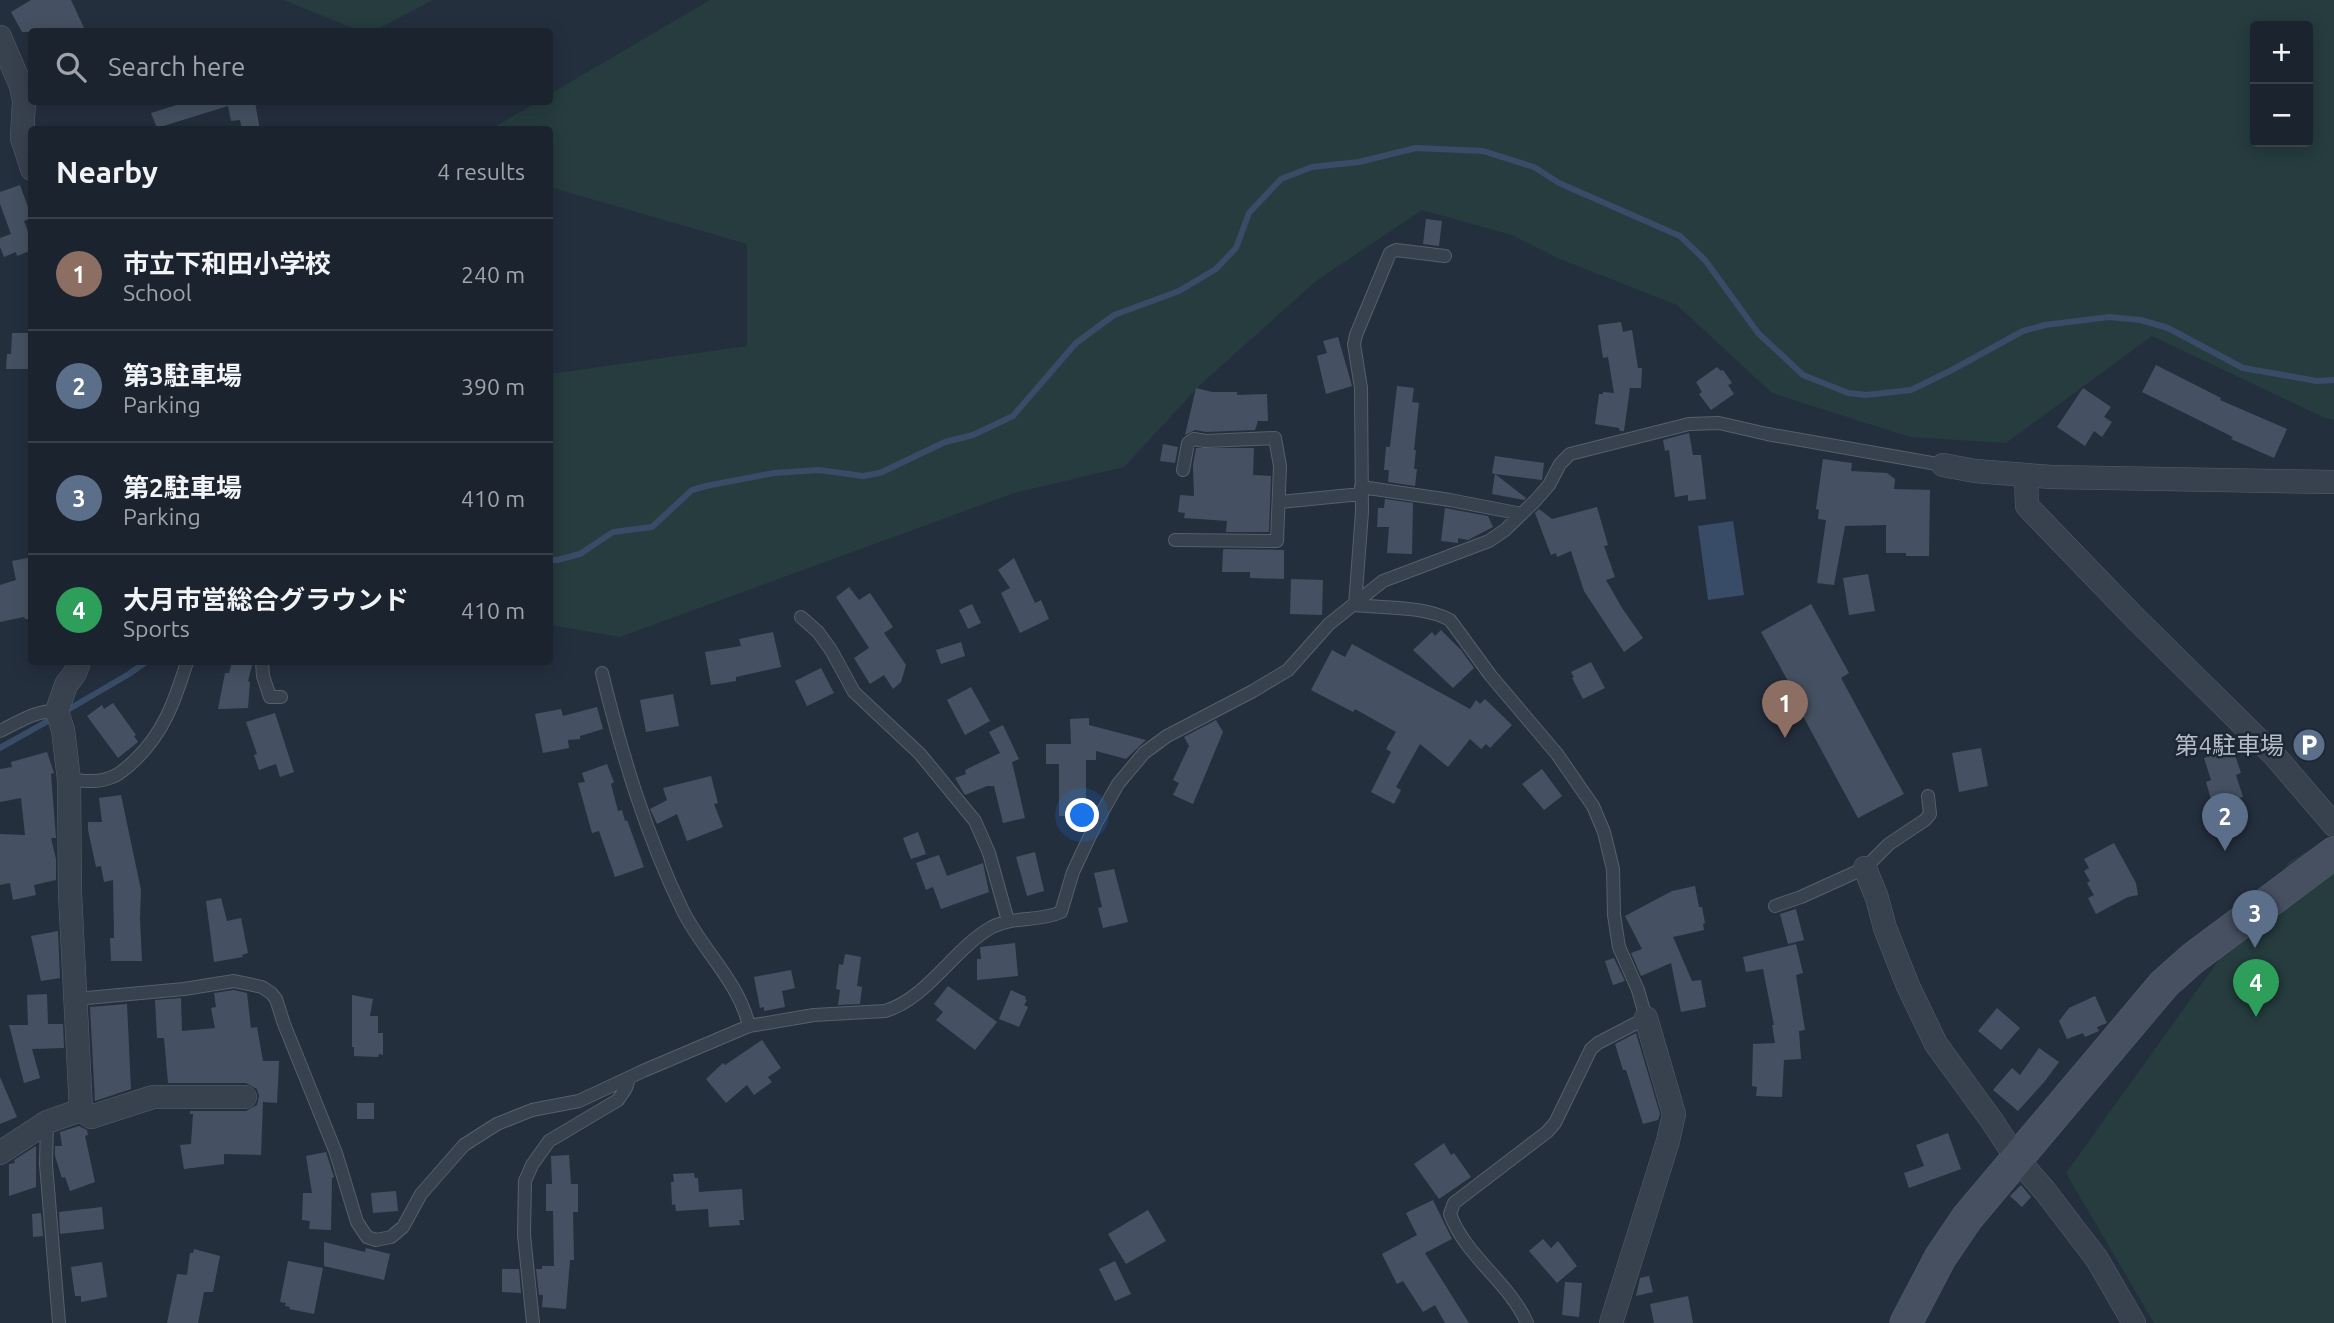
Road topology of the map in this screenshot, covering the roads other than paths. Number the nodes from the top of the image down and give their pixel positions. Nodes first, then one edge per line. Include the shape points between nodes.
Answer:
1 (0, 37) edge
2 (28, 157) edge
3 (1445, 256) dead end
4 (1943, 465) joint
5 (1183, 470) dead end
6 (2026, 476) junction
7 (2334, 482) edge
8 (1361, 491) junction
9 (1280, 502) junction
10 (1522, 514) junction
11 (1175, 540) dead end
12 (1354, 605) junction
13 (801, 617) dead end
14 (78, 665) edge
15 (186, 665) edge
16 (261, 665) edge
17 (602, 673) dead end
18 (281, 697) dead end
19 (59, 718) junction
20 (0, 731) edge
21 (69, 780) junction
22 (1928, 796) dead end
23 (2334, 825) edge
24 (2334, 853) edge
25 (1865, 867) junction
26 (1775, 906) dead end
27 (1008, 921) junction
28 (76, 999) junction
29 (1646, 1018) junction
30 (749, 1026) junction
31 (629, 1078) junction
32 (245, 1097) dead end
33 (80, 1110) junction
34 (47, 1122) junction
35 (0, 1153) edge
36 (2017, 1159) junction
37 (59, 1323) edge
38 (533, 1323) edge
39 (1527, 1323) edge
40 (1611, 1323) edge
41 (1906, 1323) edge
42 (2134, 1323) edge

1 - 2 street via 21,86 22,138
3 - 8 lane via 1390,253 1356,335
4 - 6 street
4 - 10 lane via 1719,423 1689,424 1570,454
5 - 9 lane via 1188,443 1194,439 1275,438
6 - 7 street
6 - 23 street via 2027,506 2274,755
8 - 9 lane
8 - 10 lane
8 - 12 lane
9 - 11 lane via 1278,541
10 - 12 lane via 1489,541 1383,581
12 - 27 lane via 1329,624 1287,670 1144,753 1118,784 1096,823 1061,912
12 - 29 lane via 1422,610 1450,620 1582,788 1604,832 1614,869 1619,947
13 - 27 lane via 831,650 854,692 920,754 975,821
14 - 19 street via 66,685
15 - 21 lane via 162,727 140,755 111,778
16 - 18 lane via 270,697
17 - 30 lane via 636,798 675,895 691,927 740,997
19 - 20 lane via 44,710
19 - 21 street
21 - 28 street
22 - 25 lane via 1930,814 1925,820
24 - 36 street via 2164,984
25 - 26 lane
25 - 36 street via 1889,939 1936,1044
27 - 30 lane via 969,944 899,1007 791,1017
28 - 31 lane via 234,981 271,993 336,1153 357,1222 367,1237 376,1240 391,1237 403,1227 421,1194 447,1163 487,1130 531,1110 579,1101
28 - 33 street
29 - 39 lane via 1591,1049 1547,1132 1454,1203 1450,1214 1462,1240 1520,1308
29 - 40 street via 1674,1114
30 - 31 lane
31 - 38 lane via 618,1100 550,1141 525,1181 524,1235
32 - 33 street via 153,1097 92,1117
33 - 34 street
34 - 35 street
34 - 37 lane via 46,1164
36 - 41 street via 1952,1240
36 - 42 street via 2096,1259

